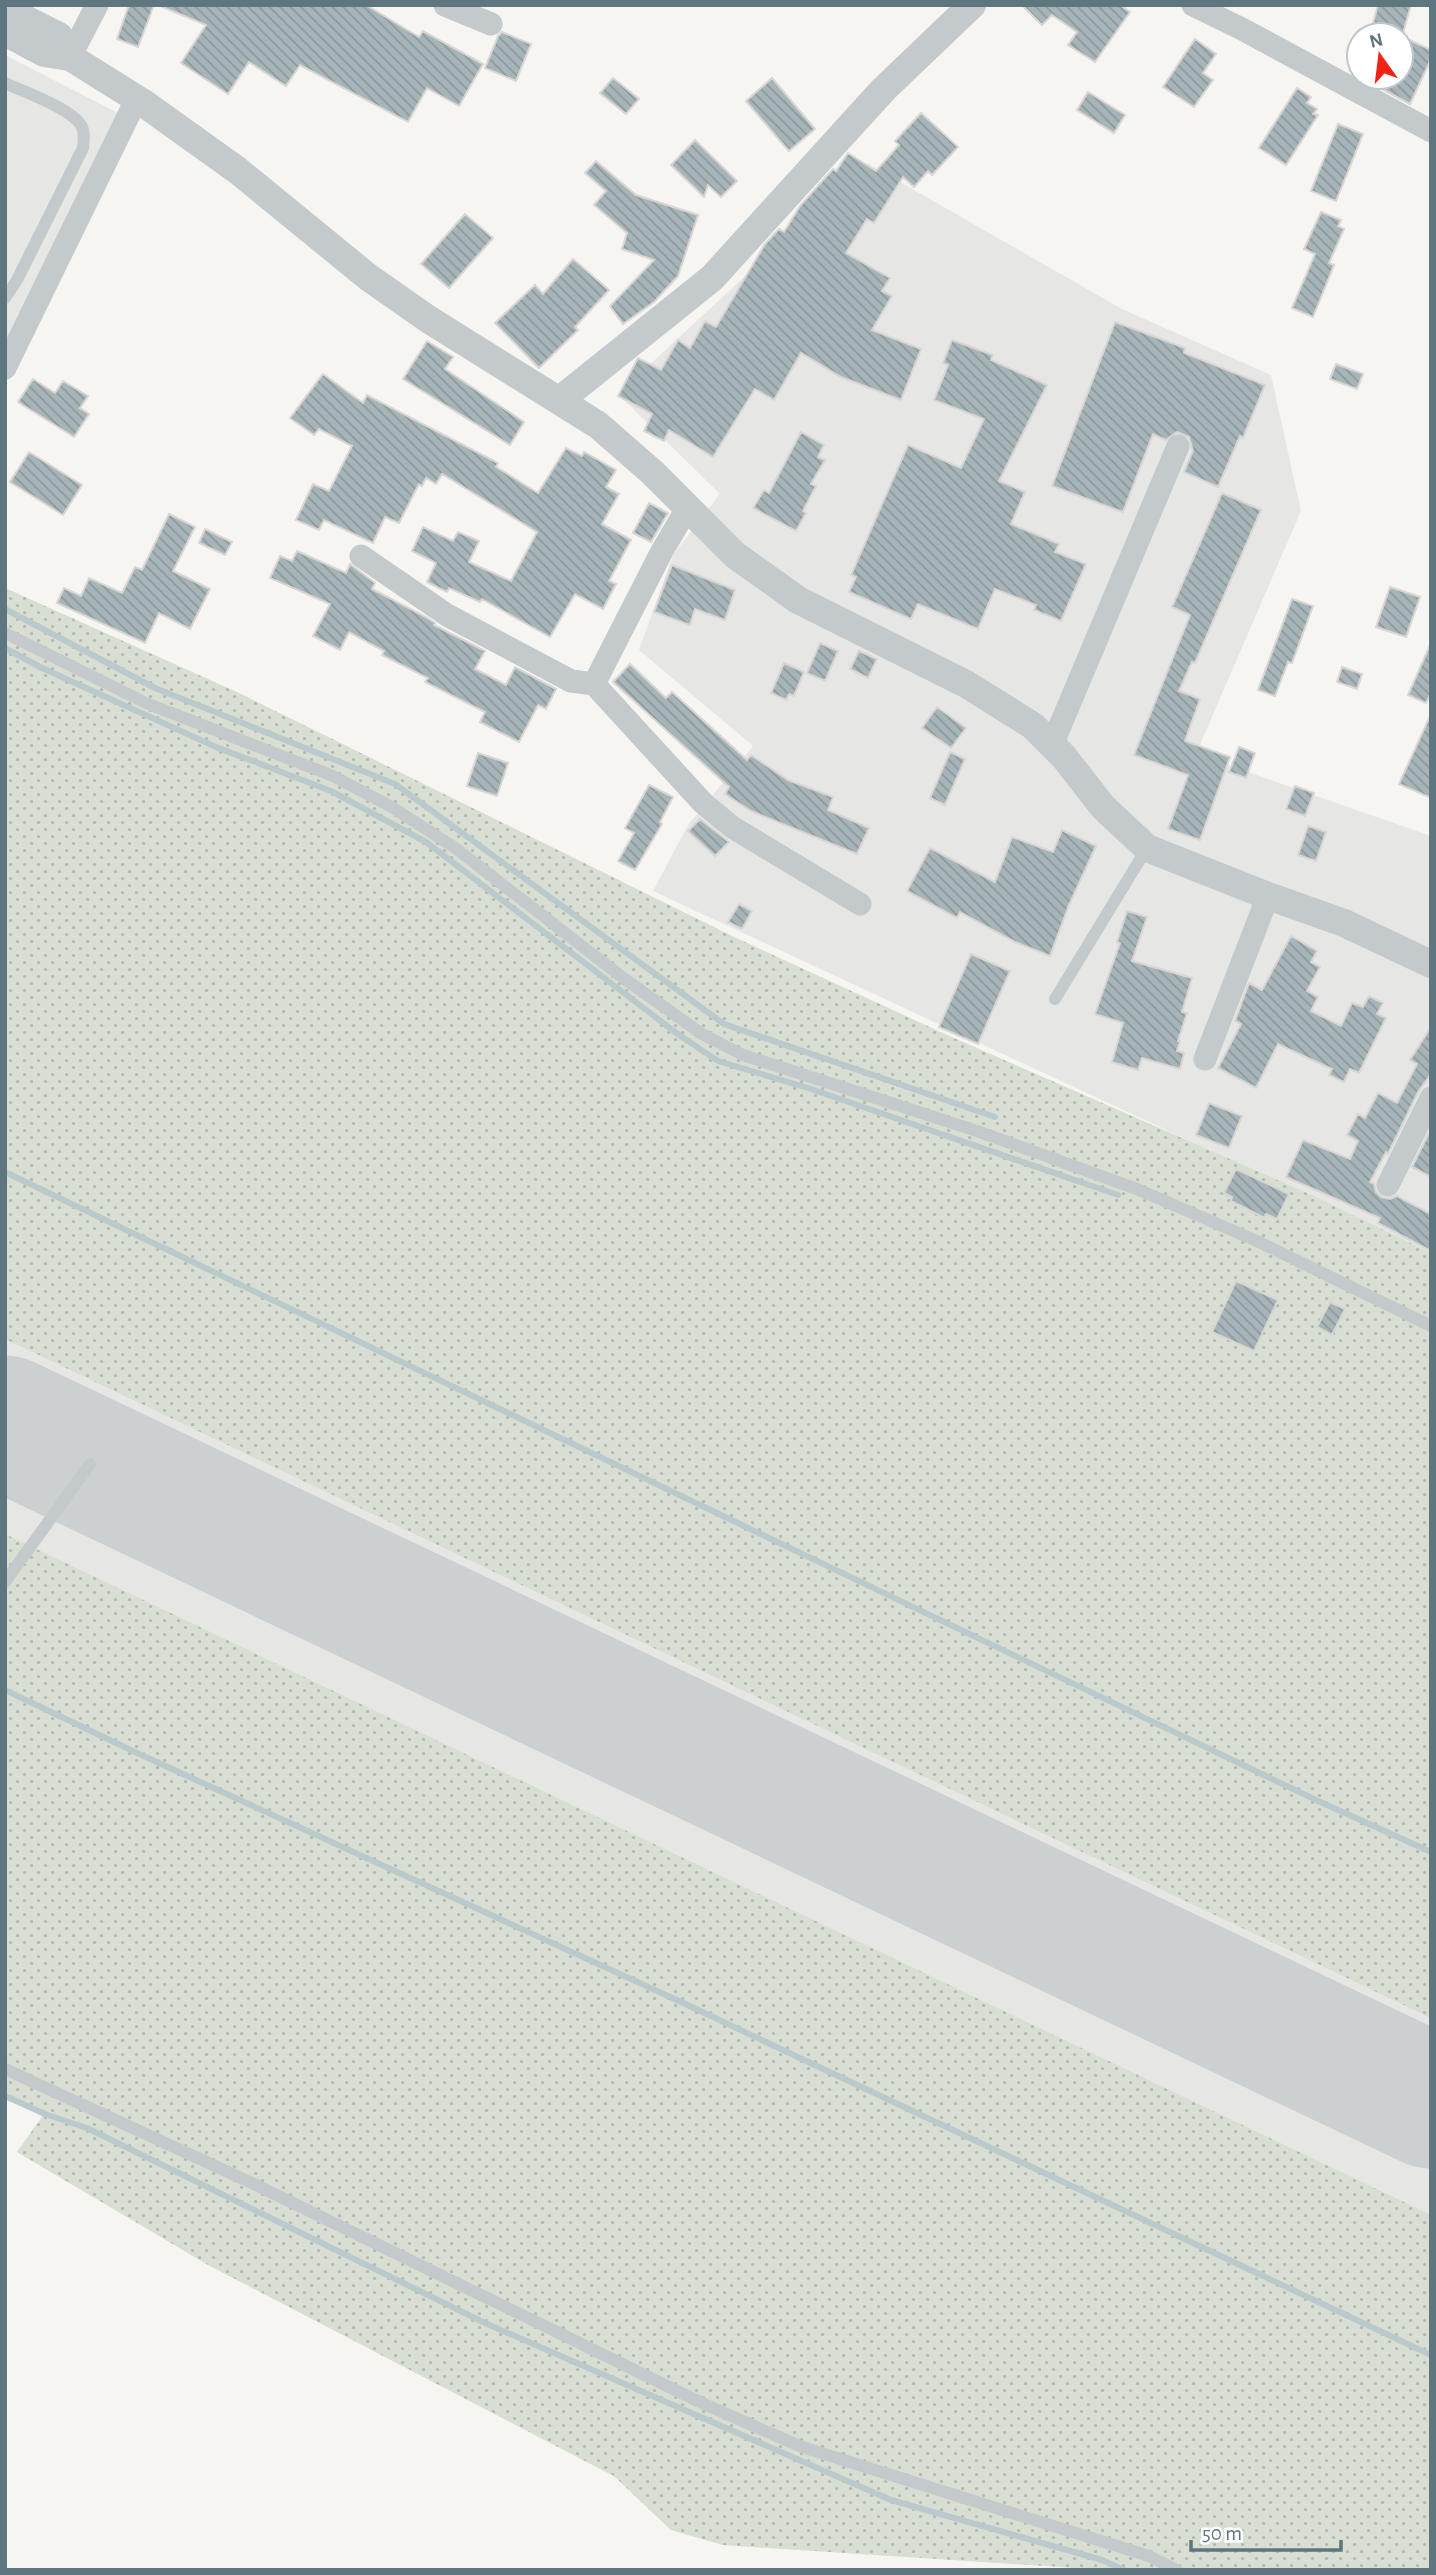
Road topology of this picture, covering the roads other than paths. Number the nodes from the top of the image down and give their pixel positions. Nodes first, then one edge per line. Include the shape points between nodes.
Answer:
1 (97, 5) edge
2 (445, 5) edge
3 (972, 5) edge
4 (1193, 5) edge
5 (5, 9) edge
6 (491, 24) dead end
7 (5, 32) edge
8 (70, 57) junction
9 (5, 83) edge
10 (137, 98) junction
11 (1431, 131) edge
12 (5, 298) edge
13 (5, 368) edge
14 (560, 400) junction
15 (1178, 446) dead end
16 (688, 507) junction
17 (361, 556) dead end
18 (5, 633) edge
19 (594, 684) junction
20 (1052, 745) junction
21 (1147, 848) junction
22 (1268, 896) junction
23 (860, 904) dead end
24 (1431, 964) edge
25 (1055, 999) dead end
26 (1205, 1059) dead end
27 (1431, 1098) edge
28 (1388, 1185) dead end
29 (1431, 1326) edge
30 (90, 1464) dead end
31 (5, 1582) edge
32 (5, 2069) edge
33 (1177, 2570) edge

1 - 8 street
2 - 6 street
3 - 14 street via 883,90 712,278
4 - 11 street
5 - 8 street via 59,36
7 - 8 street via 44,53
8 - 10 street
9 - 12 lane via 68,114 81,125 84,136 83,148
10 - 13 street
10 - 14 street via 237,170 368,277
14 - 16 street via 598,425
15 - 20 street
16 - 19 street
16 - 20 street via 735,555 798,600 966,684 1033,726
17 - 19 street via 447,615 571,681
18 - 29 lane via 146,703 333,776 390,806 454,847 682,1020 743,1055 1137,1189
19 - 23 street via 722,819
20 - 21 street via 1103,807
21 - 22 street
21 - 25 lane
22 - 24 street via 1344,923
22 - 26 street
27 - 28 street
30 - 31 lane
32 - 33 lane via 802,2447 1149,2556

